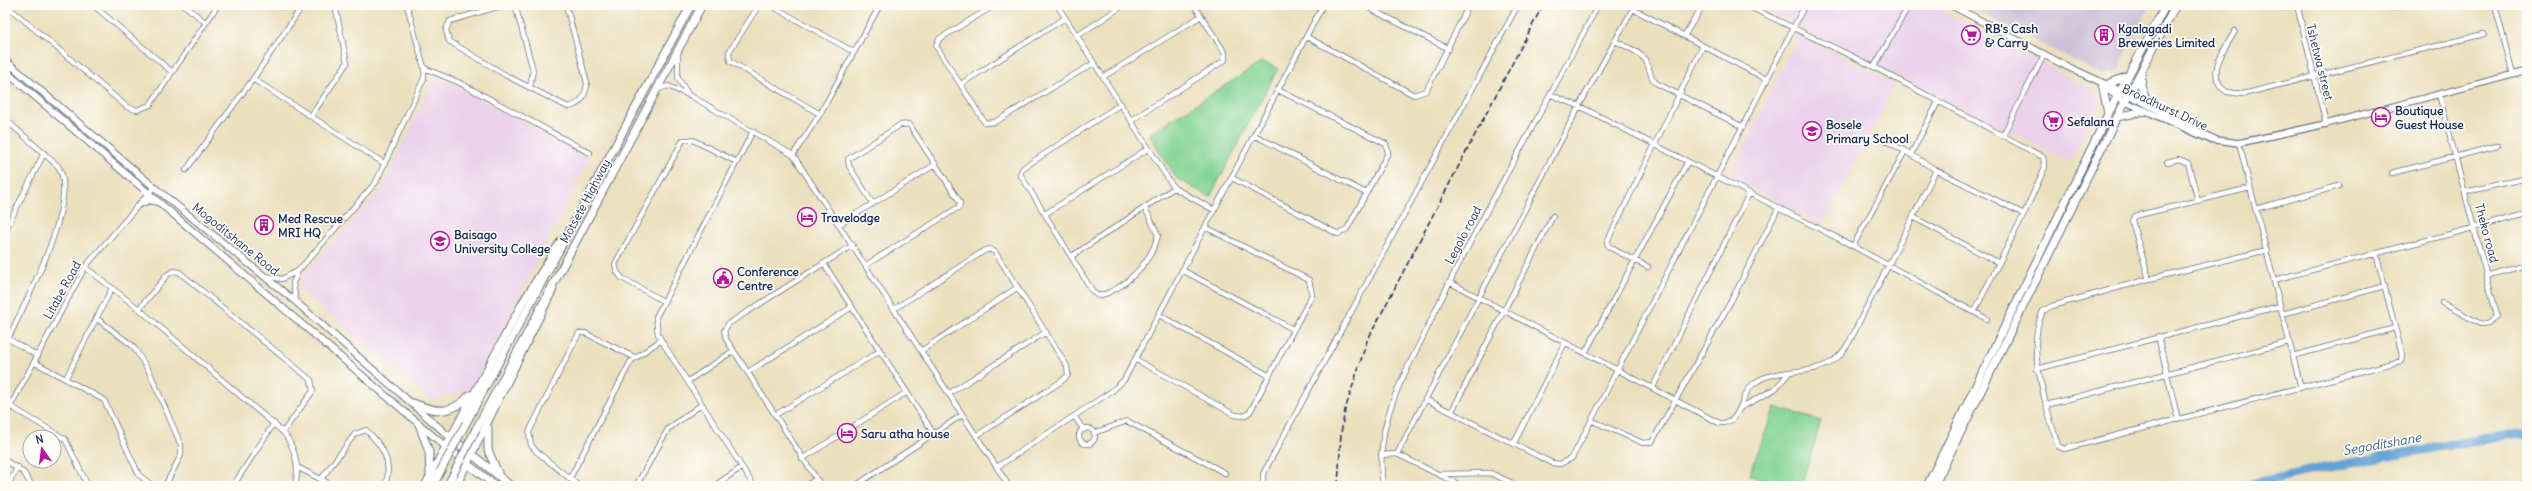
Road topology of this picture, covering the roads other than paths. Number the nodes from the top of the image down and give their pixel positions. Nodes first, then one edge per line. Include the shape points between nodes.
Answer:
1 (6, 5) edge
2 (93, 5) edge
3 (184, 5) edge
4 (218, 5) edge
5 (303, 5) edge
6 (335, 5) edge
7 (407, 5) edge
8 (504, 5) edge
9 (515, 5) edge
10 (566, 5) edge
11 (691, 5) edge
12 (702, 5) edge
13 (759, 5) edge
14 (770, 5) edge
15 (880, 5) edge
16 (995, 5) edge
17 (1058, 5) edge
18 (1124, 5) edge
19 (1194, 5) edge
20 (1324, 5) edge
21 (1363, 5) edge
22 (1469, 5) edge
23 (1518, 5) edge
24 (1598, 5) edge
25 (1703, 5) edge
26 (1746, 5) edge
27 (1805, 5) edge
28 (1909, 5) edge
29 (1951, 5) edge
30 (2166, 5) edge
31 (2176, 5) edge
32 (2297, 5) edge
33 (2495, 5) edge
34 (1634, 7) edge
35 (1201, 16) junction
36 (1065, 18) junction
37 (206, 23) junction
38 (1794, 27) junction
39 (2235, 31) dead end
40 (2484, 34) dead end
41 (1077, 36) junction
42 (1684, 36) junction
43 (1307, 37) junction
44 (1615, 41) junction
45 (1703, 46) junction
46 (678, 49) junction
47 (1449, 49) junction
48 (854, 52) junction
49 (2044, 54) junction
50 (5, 60) edge
51 (1094, 63) junction
52 (1874, 67) junction
53 (2143, 67) junction
54 (424, 68) junction
55 (5, 71) edge
56 (2527, 71) edge
57 (172, 72) junction
58 (2513, 75) junction
59 (2128, 76) junction
60 (1104, 77) junction
61 (2314, 77) junction
62 (253, 79) junction
63 (1768, 80) junction
64 (961, 84) junction
65 (2106, 86) junction
66 (530, 87) junction
67 (1278, 90) junction
68 (2121, 90) junction
69 (656, 91) junction
70 (2439, 94) junction
71 (1551, 95) junction
72 (2129, 95) junction
73 (691, 96) junction
74 (1679, 96) junction
75 (2118, 97) junction
76 (1938, 102) junction
77 (2126, 102) junction
78 (2147, 102) junction
79 (1121, 104) junction
80 (1579, 106) junction
81 (2145, 111) junction
82 (820, 114) junction
83 (2108, 114) junction
84 (311, 116) junction
85 (2117, 117) junction
86 (6, 120) edge
87 (1132, 120) junction
88 (2326, 124) junction
89 (5, 126) edge
90 (1743, 127) junction
91 (753, 131) junction
92 (1254, 135) junction
93 (2003, 135) junction
94 (1881, 138) dead end
95 (2216, 140) junction
96 (2239, 143) junction
97 (1655, 145) junction
98 (2497, 146) dead end
99 (1149, 148) junction
100 (1905, 151) junction
101 (44, 153) junction
102 (590, 153) dead end
103 (1911, 154) junction
104 (793, 155) junction
105 (2456, 158) junction
106 (737, 162) junction
107 (2167, 162) dead end
108 (1687, 163) junction
109 (385, 164) junction
110 (936, 164) junction
111 (186, 170) dead end
112 (1936, 170) junction
113 (2392, 173) dead end
114 (1717, 177) junction
115 (1232, 178) junction
116 (2527, 178) edge
117 (2339, 186) dead end
118 (154, 187) junction
119 (1174, 188) junction
120 (2250, 188) junction
121 (2465, 192) junction
122 (149, 193) junction
123 (1366, 193) junction
124 (1749, 194) junction
125 (585, 201) junction
126 (2198, 201) junction
127 (140, 204) junction
128 (161, 204) junction
129 (873, 204) junction
130 (1145, 208) junction
131 (1778, 209) junction
132 (2256, 209) junction
133 (1214, 210) junction
134 (1045, 214) junction
135 (2024, 214) junction
136 (2527, 214) edge
137 (1553, 216) dead end
138 (1913, 217) junction
139 (840, 224) junction
140 (1205, 227) junction
141 (2475, 228) junction
142 (5, 231) edge
143 (853, 245) junction
144 (1853, 246) junction
145 (2267, 250) junction
146 (2376, 253) junction
147 (1072, 256) junction
148 (1634, 260) junction
149 (1999, 263) junction
150 (824, 264) junction
151 (866, 265) junction
152 (2527, 265) edge
153 (1889, 266) junction
154 (85, 267) junction
155 (1648, 267) dead end
156 (561, 268) junction
157 (1182, 270) junction
158 (298, 271) junction
159 (262, 275) junction
160 (2488, 275) junction
161 (2148, 279) junction
162 (2274, 280) junction
163 (1449, 282) junction
164 (2385, 286) junction
165 (112, 288) junction
166 (1018, 288) junction
167 (1478, 298) junction
168 (663, 301) junction
169 (296, 302) junction
170 (2442, 303) dead end
171 (2280, 306) junction
172 (852, 307) junction
173 (894, 309) junction
174 (139, 310) junction
175 (1502, 311) junction
176 (1974, 312) junction
177 (2282, 314) junction
178 (1159, 315) junction
179 (96, 318) junction
180 (1987, 319) dead end
181 (2395, 328) junction
182 (1293, 329) junction
183 (1046, 332) junction
184 (2158, 336) junction
185 (6, 338) edge
186 (661, 340) junction
187 (1565, 342) junction
188 (2289, 342) junction
189 (733, 351) junction
190 (880, 351) junction
191 (921, 351) junction
192 (1585, 353) junction
193 (38, 356) junction
194 (2293, 356) junction
195 (634, 357) junction
196 (1135, 359) junction
197 (34, 362) junction
198 (1618, 369) junction
199 (2037, 369) junction
200 (748, 372) junction
201 (1790, 372) junction
202 (2167, 373) junction
203 (1268, 375) junction
204 (66, 378) junction
205 (688, 381) junction
206 (1652, 387) junction
207 (477, 388) junction
208 (2301, 388) junction
209 (907, 392) junction
210 (948, 394) junction
211 (1425, 398) junction
212 (1675, 399) junction
213 (413, 403) junction
214 (702, 404) junction
215 (2046, 405) junction
216 (10, 406) junction
217 (1740, 408) junction
218 (1452, 411) junction
219 (775, 415) junction
220 (5, 416) edge
221 (962, 416) junction
222 (1074, 416) junction
223 (490, 420) junction
224 (1592, 420) junction
225 (2178, 420) junction
226 (274, 423) junction
227 (419, 424) junction
228 (1084, 430) junction
229 (283, 432) junction
230 (1094, 433) junction
231 (934, 434) junction
232 (976, 436) junction
233 (451, 438) junction
234 (1514, 443) junction
235 (446, 447) junction
236 (1397, 454) junction
237 (473, 455) junction
238 (1381, 455) junction
239 (802, 459) junction
240 (5, 460) edge
241 (468, 464) junction
242 (742, 466) junction
243 (18, 467) junction
244 (297, 467) junction
245 (996, 467) junction
246 (1225, 473) dead end
247 (1438, 474) junction
248 (501, 478) junction
249 (570, 478) junction
250 (321, 479) junction
251 (429, 479) junction
252 (816, 479) junction
253 (7, 486) edge
254 (32, 486) edge
255 (88, 486) edge
256 (153, 486) edge
257 (165, 486) edge
258 (233, 486) edge
259 (295, 486) edge
260 (334, 486) edge
261 (385, 486) edge
262 (426, 486) edge
263 (433, 486) edge
264 (447, 486) edge
265 (456, 486) edge
266 (496, 486) edge
267 (511, 486) edge
268 (579, 486) edge
269 (636, 486) edge
270 (714, 486) edge
271 (754, 486) edge
272 (806, 486) edge
273 (820, 486) edge
274 (856, 486) edge
275 (1009, 486) edge
276 (1263, 486) edge
277 (1383, 486) edge
278 (1462, 486) edge
279 (1519, 486) edge
280 (1927, 486) edge
281 (1934, 486) edge

1 - 57 street via 132,109 142,110 150,104
2 - 57 street
3 - 37 street
4 - 37 street
5 - 62 street
6 - 84 street via 347,63
7 - 54 street
8 - 66 street via 450,21 447,24 447,35 453,45
9 - 66 street via 533,70
10 - 66 street via 587,83 584,95 579,103 568,107
11 - 125 main road, Motsete Highway
12 - 46 main road, Motsete Highway
13 - 82 street via 729,52 730,61
14 - 48 street
15 - 48 street
16 - 64 street via 937,42 938,50
17 - 36 street
18 - 41 street
19 - 35 street
20 - 43 street
21 - 47 street
22 - 47 street
23 - 276 street via 1263,474
24 - 71 street, Legolo road
25 - 42 street
26 - 38 street
27 - 38 street
28 - 52 street
29 - 49 main road, Broadhurst Drive
30 - 59 main road
31 - 53 main road
32 - 61 street, Tshetwa street
33 - 58 street
34 - 42 street
34 - 44 street
35 - 60 street
35 - 87 street via 1225,53 1225,60
36 - 41 street
36 - 64 street
37 - 57 street
38 - 52 street
38 - 63 street
39 - 61 street via 2216,70 2218,84 2227,92 2243,94
40 - 61 street
41 - 51 street
42 - 45 street
43 - 47 street via 1414,94 1426,91
43 - 67 street
44 - 74 street via 1643,57 1648,64 1651,78
44 - 80 street
45 - 63 street
45 - 74 street
46 - 69 main road, Motsete Highway
46 - 73 street via 678,78 684,90
48 - 82 street
49 - 65 main road, Broadhurst Drive
49 - 93 street
50 - 118 main road, Mogoditshane Road
51 - 60 street
51 - 64 street via 992,124 983,120
52 - 76 street
53 - 72 main road
53 - 78 main road via 2141,86
54 - 102 street via 460,82
54 - 109 street via 424,78
55 - 122 main road, Mogoditshane Road
56 - 58 street
58 - 70 street
59 - 65 main road
59 - 68 main road
60 - 79 street
61 - 88 street, Tshetwa street
62 - 84 street
62 - 111 street
63 - 90 street
65 - 68 main road, Broadhurst Drive
65 - 75 main road, Broadhurst Drive
65 - 83 main road
67 - 92 street
67 - 123 street via 1388,147 1388,153
68 - 72 main road, Broadhurst Drive
68 - 75 main road
69 - 73 street via 668,86
69 - 156 main road, Motsete Highway
70 - 88 street
70 - 105 street, Theko road
71 - 80 street
71 - 163 street, Legolo road
72 - 77 main road
72 - 78 street, Broadhurst Drive
73 - 91 street
74 - 90 street
74 - 97 street
75 - 77 main road, Broadhurst Drive
75 - 83 main road
76 - 93 street
76 - 103 street
77 - 81 street, Broadhurst Drive
77 - 85 main road
78 - 95 street, Broadhurst Drive
79 - 87 street
79 - 134 street via 1021,171 1021,178
80 - 97 street
80 - 167 street
81 - 85 main road
81 - 95 street, Broadhurst Drive
82 - 104 street
83 - 280 main road
84 - 109 street
85 - 281 main road
86 - 89 street
86 - 101 street
87 - 99 street
88 - 96 street
90 - 114 street
91 - 104 street
91 - 106 street
92 - 115 street
92 - 123 street
93 - 135 street via 2039,154 2045,161
94 - 100 street
95 - 96 street
96 - 120 street
97 - 108 street
97 - 148 street via 1607,242 1609,246
98 - 105 street
99 - 119 street
99 - 134 street
100 - 103 street
100 - 144 street
101 - 142 street
101 - 185 street via 63,173 65,187 49,252
103 - 112 street
104 - 139 street
105 - 113 street
105 - 121 street, Theko road
106 - 168 street
106 - 168 street via 693,140 683,140 619,258 615,268 622,278
107 - 126 street via 2179,159 2188,163
108 - 114 street
108 - 148 street
109 - 158 street via 376,182
110 - 129 street
110 - 129 street via 911,126 906,123 850,156 848,164
110 - 151 street via 960,199 959,207
112 - 135 street
112 - 138 street
114 - 124 street
114 - 198 street
115 - 123 street via 1338,234 1347,229
115 - 133 street
116 - 121 street
117 - 132 street
118 - 122 street, Litabe Road
118 - 159 main road, Mogoditshane Road
119 - 130 street
119 - 133 street
120 - 126 street
120 - 132 street
121 - 141 street, Theko road
122 - 127 street, Litabe Road
122 - 128 main road, Mogoditshane Road
124 - 131 street
124 - 206 street
125 - 207 main road via 522,302
125 - 263 main road, Motsete Highway, bridge
126 - 161 street via 2132,218
127 - 128 main road via 149,200
127 - 154 street, Litabe Road
128 - 227 main road, Mogoditshane Road
129 - 139 street
130 - 147 street
130 - 147 street via 1156,227 1156,245 1143,268 1110,291 1098,296 1093,292
131 - 144 street
131 - 212 street via 1731,301
132 - 145 street
133 - 140 street
134 - 147 street
135 - 149 street
136 - 141 street
137 - 175 street
138 - 149 street
138 - 153 street
139 - 143 street
140 - 157 street
140 - 182 street via 1309,280 1312,295
141 - 146 street
141 - 160 street, Theko road
143 - 150 street
143 - 151 street
144 - 153 street
145 - 161 street
145 - 162 street
146 - 162 street
146 - 164 street
148 - 155 street
148 - 192 street
149 - 176 street
150 - 172 street
150 - 189 street via 728,324 724,331
151 - 173 street
152 - 160 street
153 - 176 street
153 - 201 street via 1841,354 1821,367
154 - 165 street
154 - 193 street, Litabe Road
156 - 223 main road via 548,304
156 - 264 main road, Motsete Highway, bridge
157 - 178 street
157 - 182 street
158 - 159 street via 282,280
158 - 169 street via 292,283
159 - 169 main road, Mogoditshane Road
160 - 170 street, Theko road via 2497,309 2497,316 2492,321 2481,324
161 - 199 street via 2052,306 2043,311 2036,328
162 - 171 street
163 - 167 street
163 - 238 street, Legolo road via 1392,406 1387,419
164 - 177 street
164 - 181 street
165 - 174 street
165 - 179 street
166 - 173 street via 995,252 990,249
166 - 183 street
166 - 191 street
167 - 175 street
167 - 211 street
168 - 186 street via 656,317
169 - 213 main road, Mogoditshane Road
171 - 177 street
171 - 184 street
172 - 190 street
172 - 200 street
173 - 191 street
174 - 226 street
174 - 229 street via 168,274 179,272 311,380 313,391
175 - 187 street
175 - 218 street
176 - 180 street
177 - 188 street
178 - 196 street
178 - 203 street
179 - 204 street
179 - 257 street via 133,346 150,373 181,445 181,455
181 - 194 street
181 - 208 street via 2402,354 2400,361
182 - 203 street
183 - 210 street
183 - 232 street via 1067,366 1068,375
184 - 199 street
184 - 202 street
185 - 193 street
186 - 195 street
186 - 205 street
187 - 192 street
187 - 234 street
188 - 194 street
188 - 202 street
189 - 200 street
189 - 205 street
190 - 209 street
190 - 219 street
191 - 210 street
192 - 198 street
193 - 197 street, Litabe Road
194 - 208 street
195 - 249 street
195 - 249 street via 585,333 578,335 529,432 531,445 537,452
196 - 203 street via 1235,415 1244,416 1250,412
196 - 222 street via 1120,386
197 - 204 street
197 - 216 street, Litabe Road
198 - 206 street
198 - 224 street
199 - 215 street
200 - 219 street
201 - 217 street via 1775,389
201 - 217 street via 1776,373 1755,382 1749,388
202 - 215 street
202 - 225 street
204 - 256 street via 104,400 139,475
205 - 214 street
206 - 212 street
207 - 213 main road via 463,403 447,411 429,410
207 - 233 main road
208 - 225 street
209 - 231 street
209 - 239 street
210 - 221 street
211 - 218 street
211 - 236 street
212 - 217 street via 1719,423 1731,423
212 - 224 street via 1652,442 1643,443
213 - 233 main road, Mogoditshane Road
214 - 242 street
214 - 269 street via 668,429
215 - 225 street via 2058,446 2064,449
216 - 220 street, Litabe Road
216 - 255 street via 65,439
218 - 234 street
219 - 239 street
221 - 231 street
221 - 232 street
222 - 228 street
222 - 245 street
223 - 237 main road
223 - 248 main road via 488,450 492,465
224 - 234 street via 1572,458 1560,464 1552,463
226 - 229 street
226 - 258 street
227 - 235 main road, Mogoditshane Road
227 - 251 main road via 429,452
228 - 230 street via 1089,429
228 - 230 street via 1080,436 1085,444 1092,442
229 - 244 street via 292,447
230 - 246 street via 1127,421
231 - 274 street
232 - 245 street
233 - 235 main road
233 - 237 main road
235 - 241 main road
235 - 251 main road
236 - 238 street
236 - 247 street
237 - 241 main road
237 - 248 main road
238 - 277 street, Legolo road
239 - 252 street
240 - 243 street
241 - 265 main road
241 - 266 main road
242 - 270 street
242 - 271 street
243 - 253 street
243 - 254 street
244 - 250 street
244 - 259 street
245 - 275 street
247 - 278 street
247 - 279 street via 1490,473
248 - 267 main road
249 - 268 street
250 - 260 street
250 - 261 street via 355,434 366,430 384,449 387,468
251 - 262 main road
252 - 272 street
252 - 273 street

